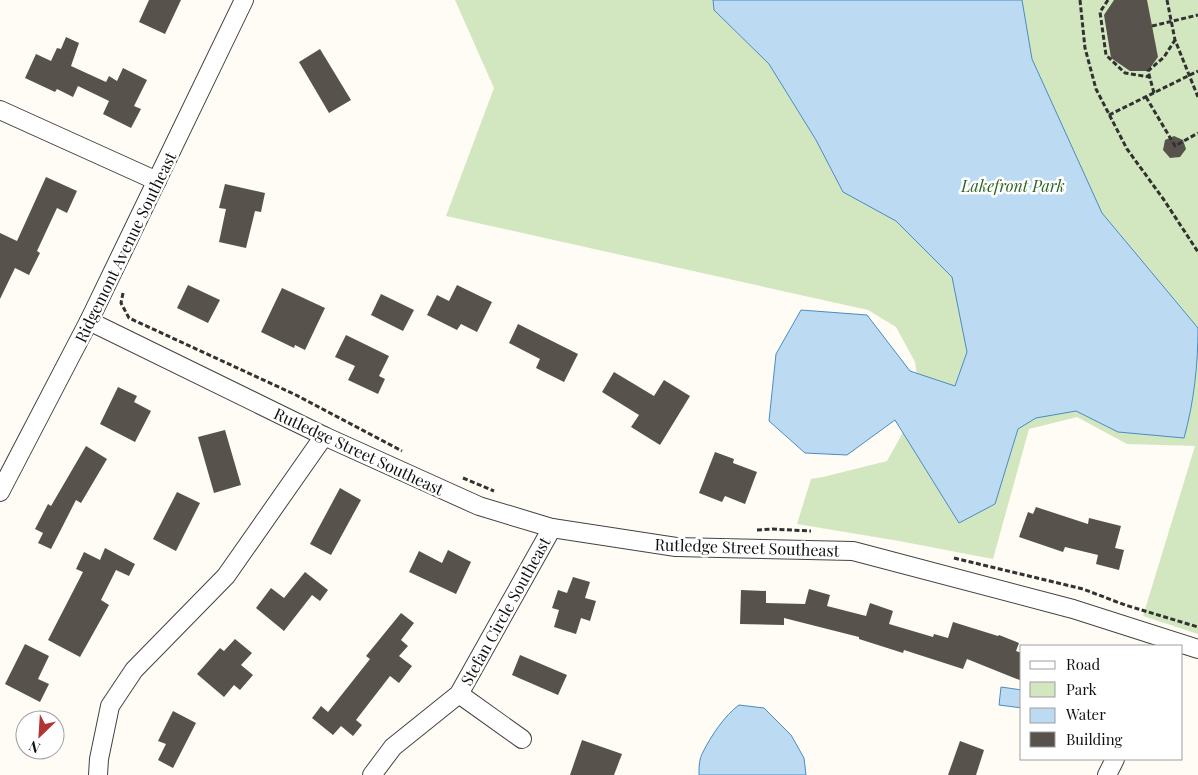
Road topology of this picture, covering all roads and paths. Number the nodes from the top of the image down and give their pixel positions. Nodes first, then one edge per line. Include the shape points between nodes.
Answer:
1 (244, 0) edge
2 (1080, 0) edge
3 (1108, 0) edge
4 (1167, 0) edge
5 (1198, 15) edge
6 (1170, 21) junction
7 (1152, 26) dead end
8 (1175, 40) junction
9 (1198, 71) edge
10 (1189, 76) junction
11 (1150, 77) junction
12 (1154, 93) junction
13 (1146, 97) junction
14 (1198, 97) edge
15 (0, 110) edge
16 (1109, 115) junction
17 (1198, 133) edge
18 (157, 181) junction
19 (1198, 252) edge
20 (127, 285) dead end
21 (90, 321) junction
22 (324, 436) junction
23 (404, 452) dead end
24 (456, 475) dead end
25 (0, 492) edge
26 (496, 492) dead end
27 (552, 528) junction
28 (754, 530) dead end
29 (819, 532) dead end
30 (947, 556) dead end
31 (1198, 627) edge
32 (1172, 644) edge
33 (1183, 646) edge
34 (1198, 649) edge
35 (458, 694) junction
36 (522, 739) dead end
37 (1114, 760) edge
38 (98, 775) edge
39 (372, 775) edge
40 (1107, 775) edge

1 - 18 street, Ridgemont Avenue Southeast
2 - 16 path via 1085,48 1096,90
3 - 11 path via 1100,12 1106,55 1125,73
4 - 6 path
5 - 6 path
6 - 7 path
6 - 8 path
8 - 10 path
8 - 11 path via 1164,57 1148,71
9 - 10 path
10 - 12 path
10 - 14 path
11 - 12 path
12 - 13 path
13 - 16 path
13 - 17 path via 1175,146
15 - 18 street
16 - 19 path via 1126,149
18 - 21 street, Ridgemont Avenue Southeast
20 - 23 path via 121,303 129,318 296,395
21 - 22 street, Rutledge Street Southeast
21 - 25 street, Ridgemont Avenue Southeast
22 - 27 street, Rutledge Street Southeast via 479,506
22 - 38 street via 226,576 134,670 110,706
24 - 26 path
27 - 32 street, Rutledge Street Southeast via 676,547 853,551 1073,609
27 - 35 street, Stefan Circle Southeast
28 - 29 path
30 - 31 path via 1083,589
33 - 34 street, Rutledge Street Southeast
35 - 36 street
35 - 39 street, Stefan Circle Southeast via 393,747
37 - 40 street

